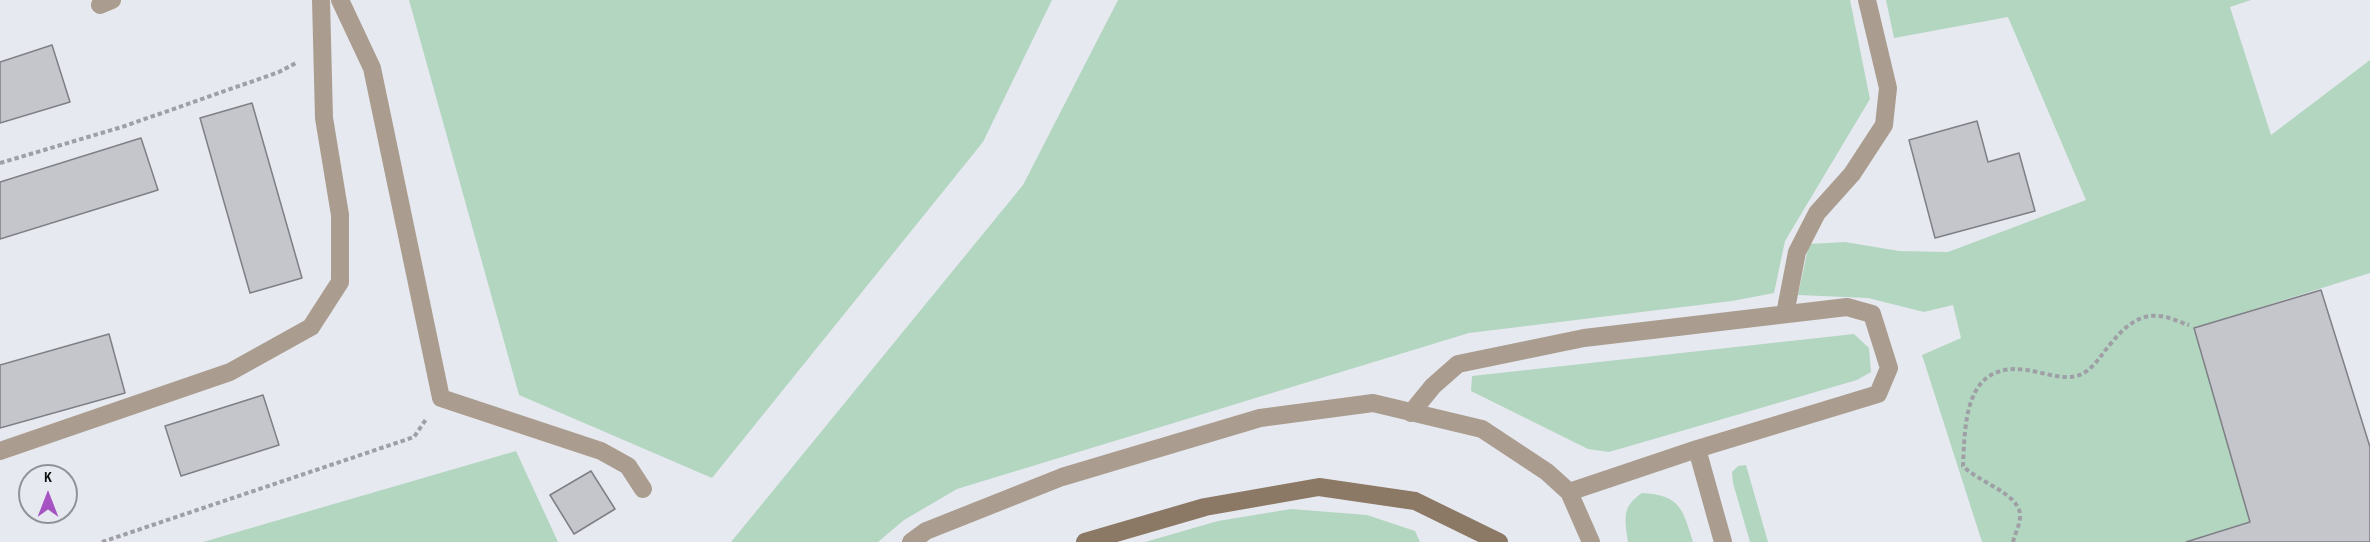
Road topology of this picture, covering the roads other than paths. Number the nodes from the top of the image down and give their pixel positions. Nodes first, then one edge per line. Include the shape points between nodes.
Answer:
1 (321, 0) edge
2 (340, 0) edge
3 (1867, 0) edge
4 (1785, 314) junction
5 (1411, 413) junction
6 (1696, 450) junction
7 (0, 451) edge
8 (643, 489) dead end
9 (1569, 492) junction
10 (911, 542) edge
11 (1085, 542) edge
12 (1499, 542) edge
13 (1591, 542) edge
14 (1723, 542) edge

1 - 7 lane via 324,118 340,215 340,282 311,327 230,372
2 - 8 lane via 372,68 441,398 601,451 628,466
3 - 4 lane via 1888,88 1884,125 1852,174 1817,213 1797,252
4 - 5 lane via 1584,338 1458,364
4 - 6 lane via 1847,307 1872,314 1889,368 1878,394
5 - 9 lane via 1482,429 1547,472
5 - 10 lane via 1373,404 1260,418 1062,477 926,531
6 - 9 lane
6 - 14 lane
9 - 13 lane
11 - 12 main road via 1206,507 1319,487 1414,501

